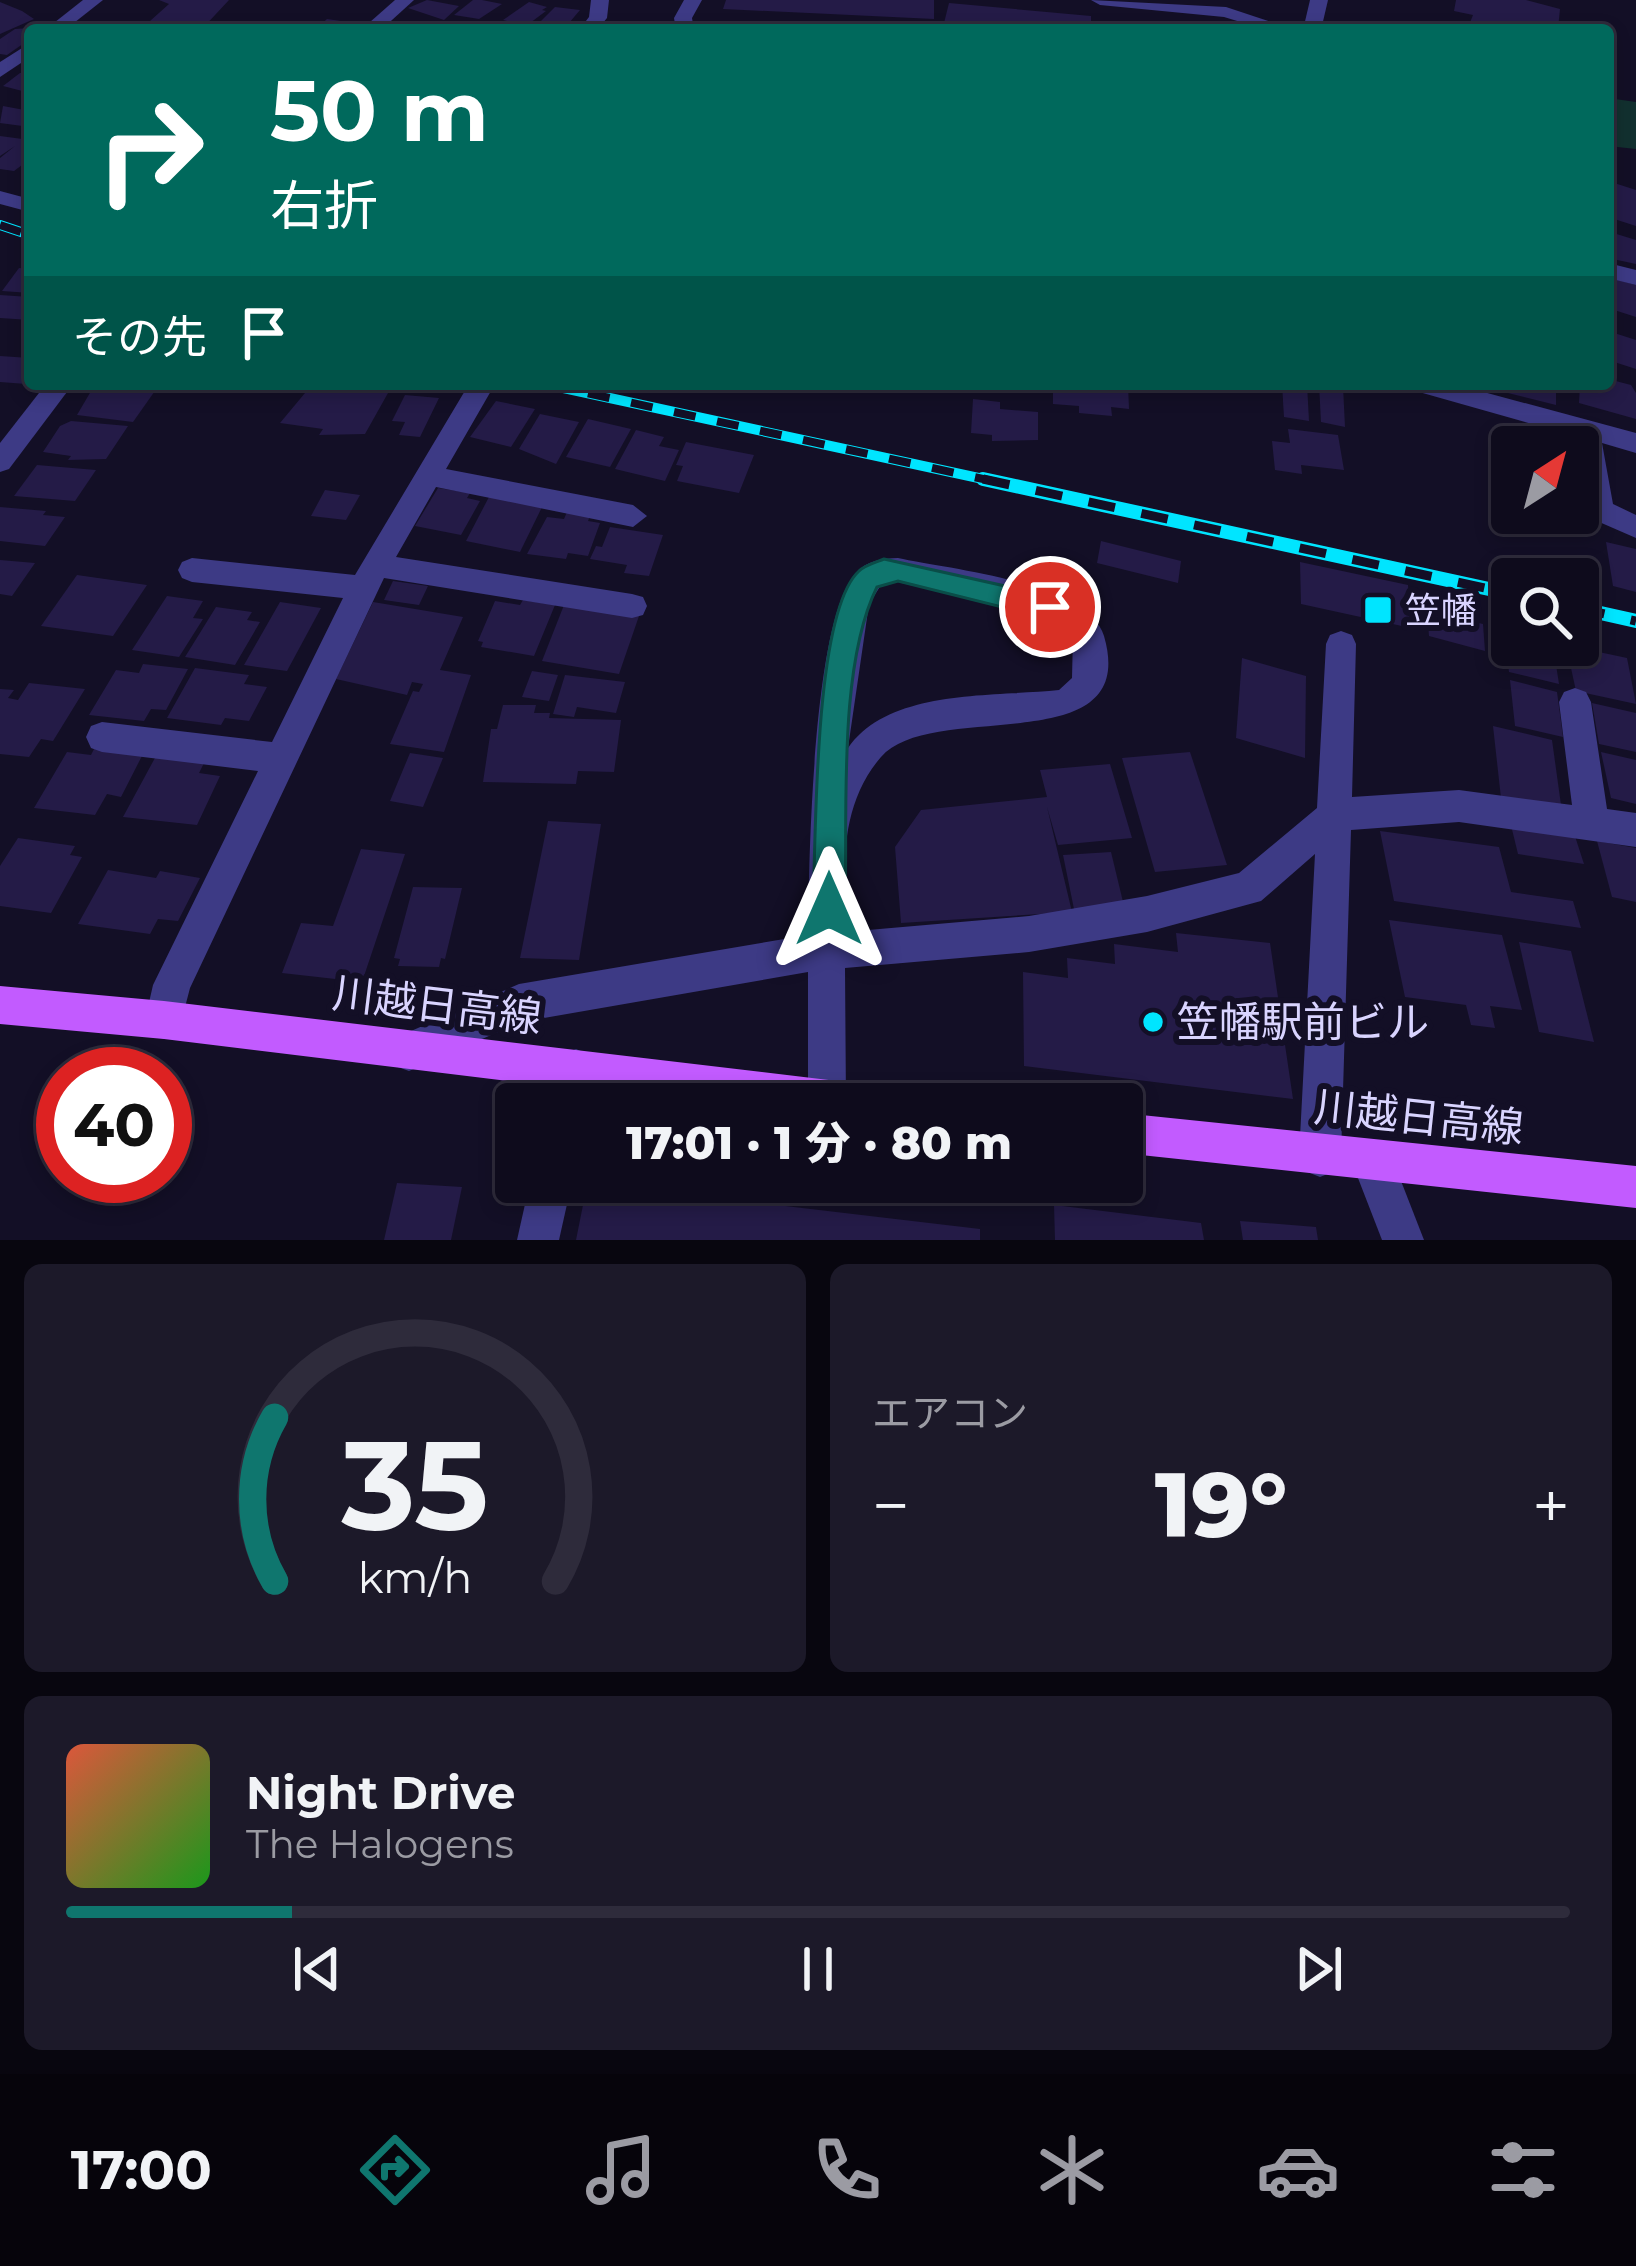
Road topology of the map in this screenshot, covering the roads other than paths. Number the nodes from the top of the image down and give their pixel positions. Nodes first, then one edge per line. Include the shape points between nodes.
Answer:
1 (94, 0) edge
2 (405, 0) edge
3 (1100, 0) edge
4 (62, 24) edge
5 (377, 24) edge
6 (1266, 24) edge
7 (24, 53) edge
8 (0, 71) edge
9 (55, 390) edge
10 (478, 390) edge
11 (1446, 390) edge
12 (1575, 426) edge
13 (1599, 433) edge
14 (1636, 443) edge
15 (0, 462) edge
16 (426, 475) junction
17 (1599, 504) edge
18 (633, 516) dead end
19 (1636, 527) edge
20 (192, 570) dead end
21 (369, 576) junction
22 (632, 606) dead end
23 (1341, 644) dead end
24 (1575, 702) dead end
25 (102, 737) dead end
26 (281, 758) junction
27 (1335, 814) junction
28 (1592, 824) junction
29 (829, 827) junction
30 (1636, 830) edge
31 (829, 951) junction
32 (0, 1005) edge
33 (164, 1020) junction
34 (409, 1052) junction
35 (553, 1083) edge
36 (843, 1083) edge
37 (1143, 1135) edge
38 (1320, 1156) junction
39 (1372, 1160) junction
40 (1636, 1186) edge
41 (546, 1203) edge
42 (538, 1240) edge
43 (1403, 1240) edge

1 - 4 street
2 - 5 street
3 - 6 street via 1226,12
7 - 8 street
9 - 15 street
10 - 16 street
11 - 12 street
13 - 14 street
16 - 18 street
16 - 21 street
17 - 19 street
20 - 21 street
21 - 22 street
21 - 26 street
23 - 27 street
24 - 28 street
25 - 26 street
26 - 33 street via 172,985
27 - 28 street via 1459,806
27 - 31 street via 1248,889 1029,934
27 - 38 street
28 - 30 street
29 - 29 street via 836,696 867,579 884,570 1050,607 1088,632 1090,680 1081,694 1064,704 897,725 858,764
29 - 31 street
31 - 34 street via 519,1003
31 - 36 street
32 - 33 main road, 川越日高線
33 - 34 main road, 川越日高線
34 - 35 main road, 川越日高線
37 - 38 main road, 川越日高線
38 - 39 main road, 川越日高線
39 - 40 main road, 川越日高線
39 - 43 street
41 - 42 street

